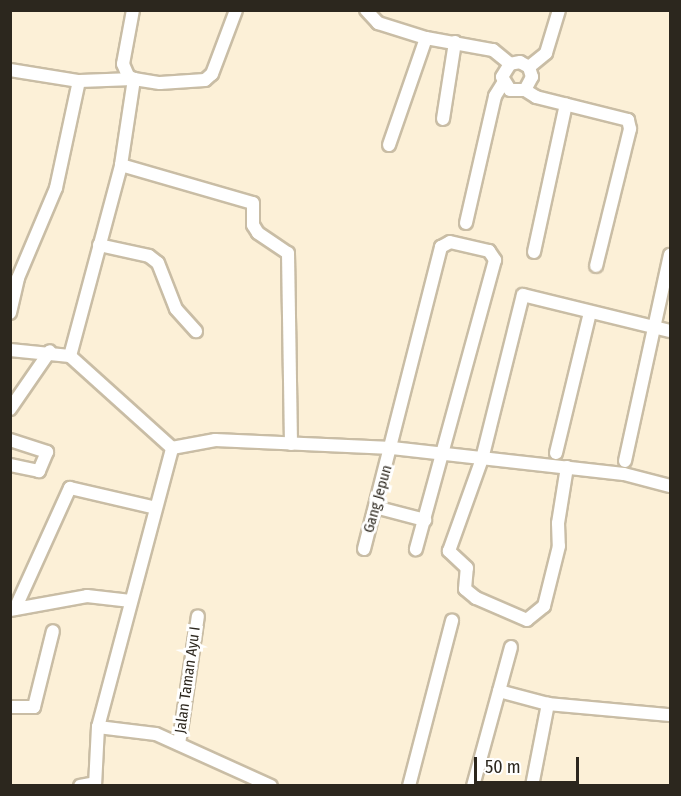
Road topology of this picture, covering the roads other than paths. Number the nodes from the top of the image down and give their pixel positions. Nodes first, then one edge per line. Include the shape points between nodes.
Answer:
1 (134, 10) edge
2 (236, 10) edge
3 (366, 10) edge
4 (560, 10) edge
5 (426, 38) junction
6 (455, 42) junction
7 (510, 64) junction
8 (529, 67) junction
9 (10, 70) edge
10 (134, 79) junction
11 (79, 81) junction
12 (503, 82) junction
13 (525, 90) junction
14 (566, 104) junction
15 (444, 119) dead end
16 (389, 145) dead end
17 (121, 165) junction
18 (466, 223) dead end
19 (99, 245) junction
20 (534, 252) dead end
21 (670, 255) edge
22 (596, 266) dead end
23 (10, 312) edge
24 (590, 312) junction
25 (654, 327) junction
26 (670, 330) edge
27 (196, 331) dead end
28 (10, 350) edge
29 (50, 351) junction
30 (70, 356) junction
31 (10, 409) edge
32 (10, 440) edge
33 (291, 444) junction
34 (172, 448) junction
35 (393, 448) junction
36 (556, 453) dead end
37 (445, 454) junction
38 (482, 459) junction
39 (625, 462) dead end
40 (10, 465) edge
41 (567, 467) junction
42 (670, 486) edge
43 (375, 507) junction
44 (156, 508) junction
45 (425, 520) junction
46 (364, 549) dead end
47 (416, 549) dead end
48 (131, 601) junction
49 (13, 610) edge
50 (198, 616) dead end
51 (452, 621) dead end
52 (53, 631) dead end
53 (511, 647) dead end
54 (500, 691) junction
55 (548, 704) junction
56 (10, 707) edge
57 (670, 715) edge
58 (98, 728) junction
59 (179, 744) junction
60 (95, 784) edge
61 (80, 786) edge
62 (271, 786) edge
63 (409, 786) edge
64 (473, 786) edge
65 (532, 786) edge

1 - 10 street via 123,64 128,76
2 - 10 street via 212,75 205,80 160,83
3 - 5 street via 378,23
4 - 8 street via 546,53
5 - 6 street
5 - 16 street
6 - 7 street via 493,50
6 - 15 street
7 - 8 street via 520,62
7 - 12 street via 503,72
8 - 13 street via 532,77
9 - 11 street
10 - 11 street
10 - 17 street
11 - 23 street via 56,188 18,279
12 - 13 street via 515,92
12 - 18 street via 495,96
13 - 14 street via 536,97
14 - 20 street
14 - 22 street via 625,118 629,125
17 - 19 street
17 - 33 street via 253,203 256,230 288,253
19 - 27 street via 149,256 158,263 176,309
19 - 30 street
21 - 25 street
24 - 25 street
24 - 36 street
24 - 38 street via 523,294
25 - 26 street
25 - 39 street
28 - 29 street
29 - 30 street
29 - 31 street
30 - 34 street
32 - 40 street via 47,452 39,471
33 - 34 street via 215,440
33 - 35 street
34 - 44 street
35 - 37 street
35 - 37 street, Gang Jepun via 441,247 450,242 489,251 495,260
35 - 43 street, Gang Jepun
37 - 38 street
37 - 45 street, Gang Jepun
38 - 41 street
38 - 41 street via 450,555 467,568 464,581 469,593 527,620 544,606 552,584
41 - 42 street via 624,474
43 - 45 street
43 - 46 street, Gang Jepun
44 - 48 street
44 - 49 street via 70,488
45 - 47 street, Gang Jepun
48 - 49 street via 87,596
48 - 58 street
50 - 59 street, Jalan Taman Ayu I
51 - 63 street
52 - 56 street via 34,706
53 - 54 street
54 - 55 street
54 - 64 street
55 - 57 street
55 - 65 street
58 - 59 street via 143,730
58 - 60 street
59 - 62 street
60 - 61 street

